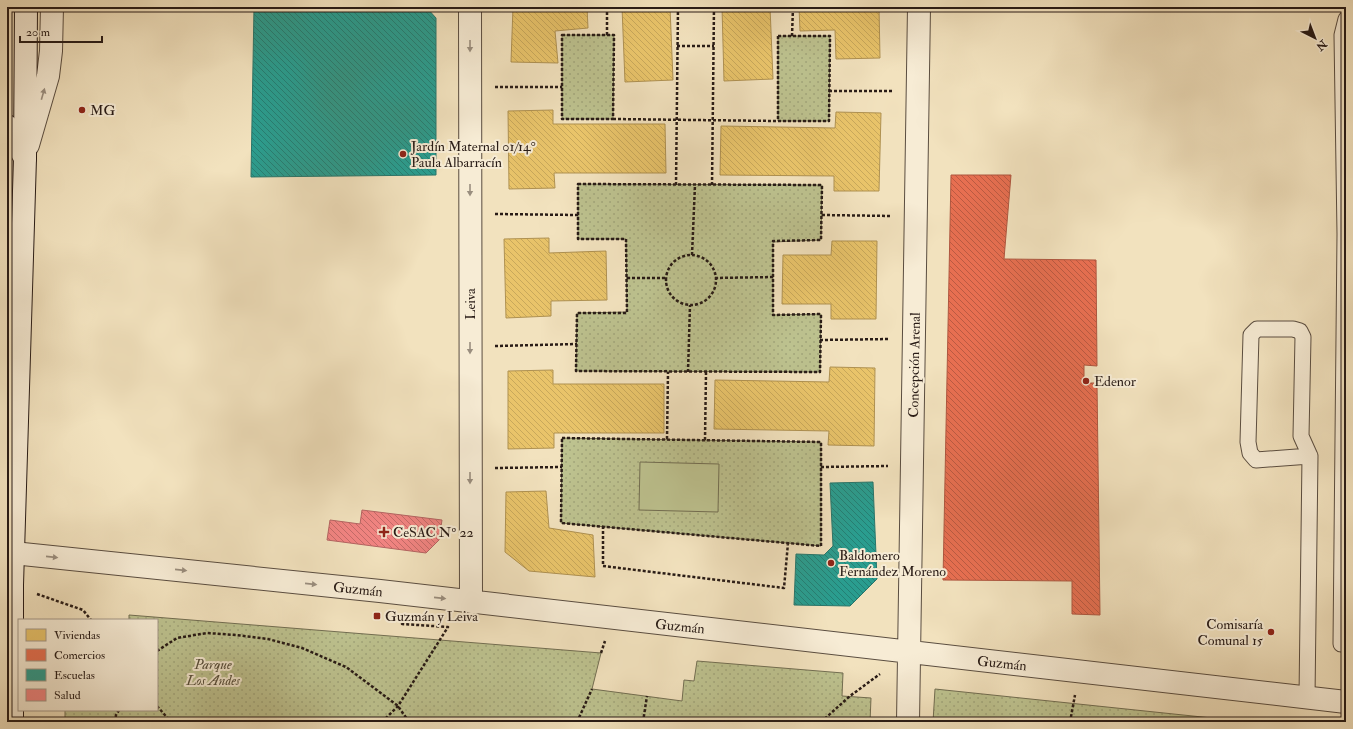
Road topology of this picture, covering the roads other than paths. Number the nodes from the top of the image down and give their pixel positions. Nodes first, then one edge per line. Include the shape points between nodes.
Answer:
1 (26, 7) edge
2 (52, 7) edge
3 (470, 7) edge
4 (919, 7) edge
5 (1346, 19) edge
6 (7, 126) edge
7 (25, 158) junction
8 (1345, 234) edge
9 (1310, 456) junction
10 (13, 553) junction
11 (471, 602) junction
12 (1341, 644) dead end
13 (909, 652) junction
14 (1307, 697) junction
15 (1346, 702) edge
16 (12, 722) edge
17 (908, 722) edge

1 - 7 street
7 -> 2 street via 48,76
3 -> 11 street, Leiva
4 - 13 street, Concepción Arenal
5 - 8 lane via 1342,35
6 - 7 street
7 - 10 street
8 - 12 lane
9 - 9 lane via 1301,436 1303,337 1300,331 1293,329 1257,329 1251,335 1248,442 1250,453 1256,460
9 - 14 lane
10 -> 11 street, Guzmán
10 - 16 street
11 - 13 street, Guzmán
13 - 14 street, Guzmán
13 - 17 street, Concepción Arenal
14 - 15 street, Guzmán

